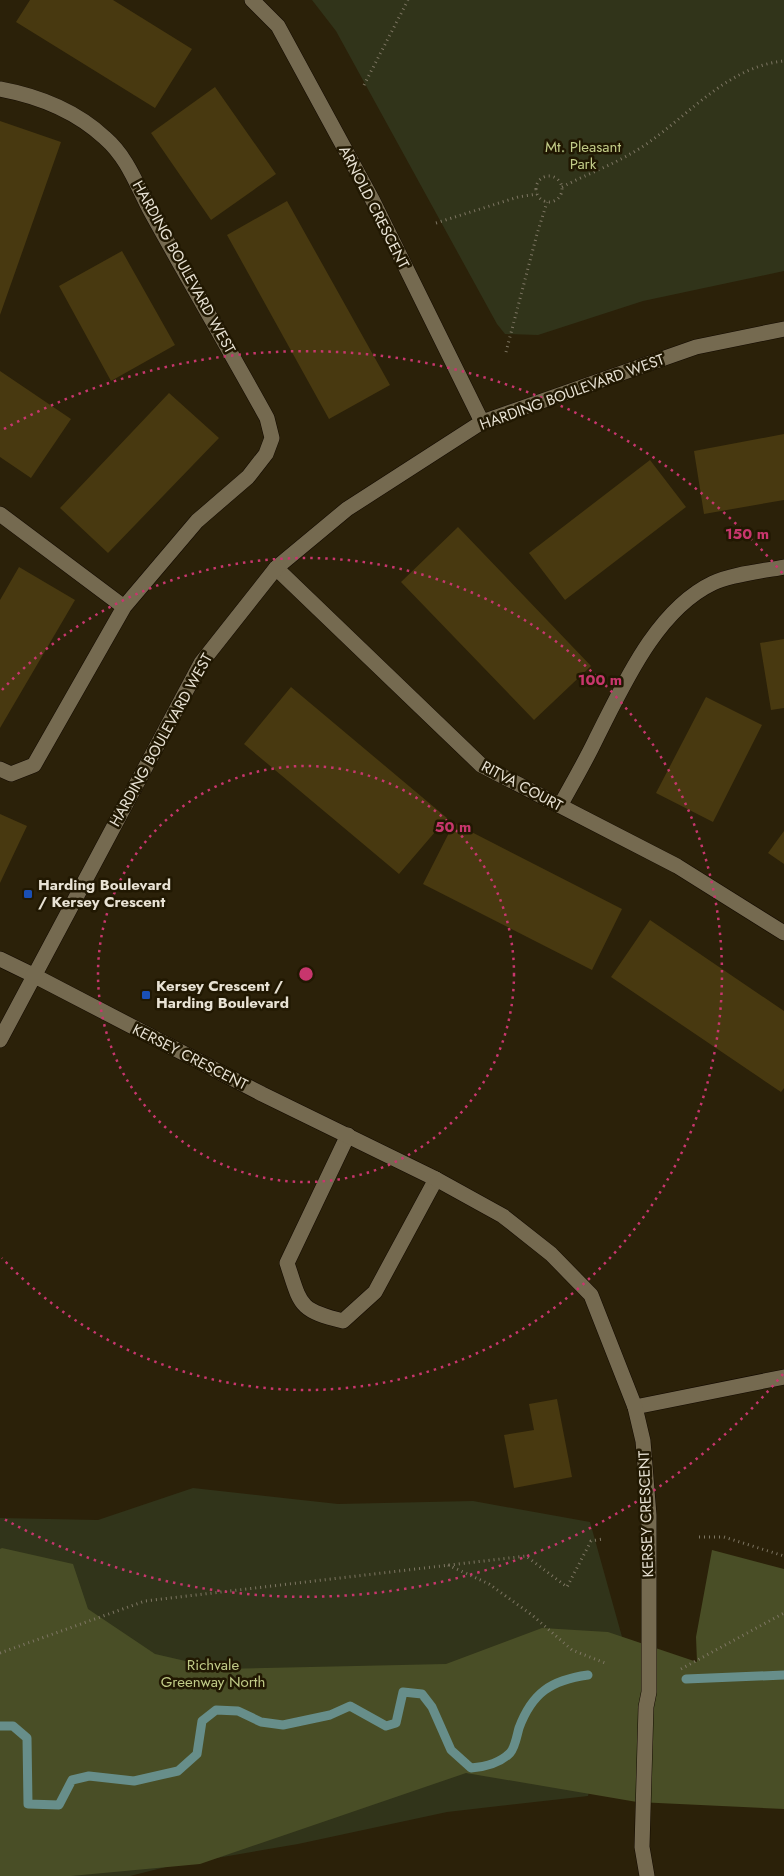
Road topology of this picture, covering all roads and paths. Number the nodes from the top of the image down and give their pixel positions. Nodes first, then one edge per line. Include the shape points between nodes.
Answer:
1 (252, 0) edge
2 (408, 0) edge
3 (784, 61) edge
4 (364, 85) dead end
5 (0, 89) edge
6 (562, 186) junction
7 (537, 194) junction
8 (548, 202) junction
9 (436, 223) dead end
10 (784, 328) edge
11 (506, 352) dead end
12 (482, 422) junction
13 (0, 514) edge
14 (784, 567) edge
15 (276, 568) junction
16 (124, 607) junction
17 (0, 769) edge
18 (560, 806) junction
19 (784, 933) edge
20 (0, 959) edge
21 (33, 975) junction
22 (0, 1040) edge
23 (348, 1135) junction
24 (436, 1179) junction
25 (784, 1378) edge
26 (635, 1407) junction
27 (699, 1537) dead end
28 (603, 1540) dead end
29 (784, 1556) edge
30 (448, 1565) junction
31 (784, 1613) edge
32 (0, 1653) edge
33 (605, 1664) dead end
34 (681, 1669) dead end
35 (647, 1876) edge

1 - 12 street, ARNOLD CRESCENT via 278,26 372,199
2 - 4 path
3 - 6 path via 747,72 712,91 676,123 632,153
5 - 16 street, HARDING BOULEVARD WEST via 29,94 73,113 106,138 130,168 150,210 267,418 272,438 266,454 248,477 197,521
6 - 7 path via 558,179 546,176 538,181
6 - 8 path via 559,198
7 - 8 path
7 - 9 path
8 - 11 path
10 - 12 street, HARDING BOULEVARD WEST via 696,347
12 - 15 street, HARDING BOULEVARD WEST via 347,509
13 - 16 street
14 - 18 street via 714,583 678,608 620,689
15 - 18 street, RITVA COURT via 481,765
15 - 21 street, HARDING BOULEVARD WEST via 201,663
16 - 17 street, HARDING BOULEVARD WEST via 34,765 11,774
18 - 19 street, RITVA COURT via 677,866
20 - 21 street
21 - 22 street, HARDING BOULEVARD WEST
21 - 23 street, KERSEY CRESCENT
23 - 24 street, KERSEY CRESCENT
23 - 24 street via 287,1263 300,1302 317,1314 343,1321 375,1292
24 - 26 street, KERSEY CRESCENT via 503,1216 550,1254 591,1295
25 - 26 street
26 - 35 street, KERSEY CRESCENT via 647,1470 650,1642 642,1800 642,1847
27 - 29 path via 724,1537
28 - 30 path via 591,1541 567,1587 526,1556
30 - 32 path via 145,1602
30 - 33 path via 489,1584 572,1650
31 - 34 path

